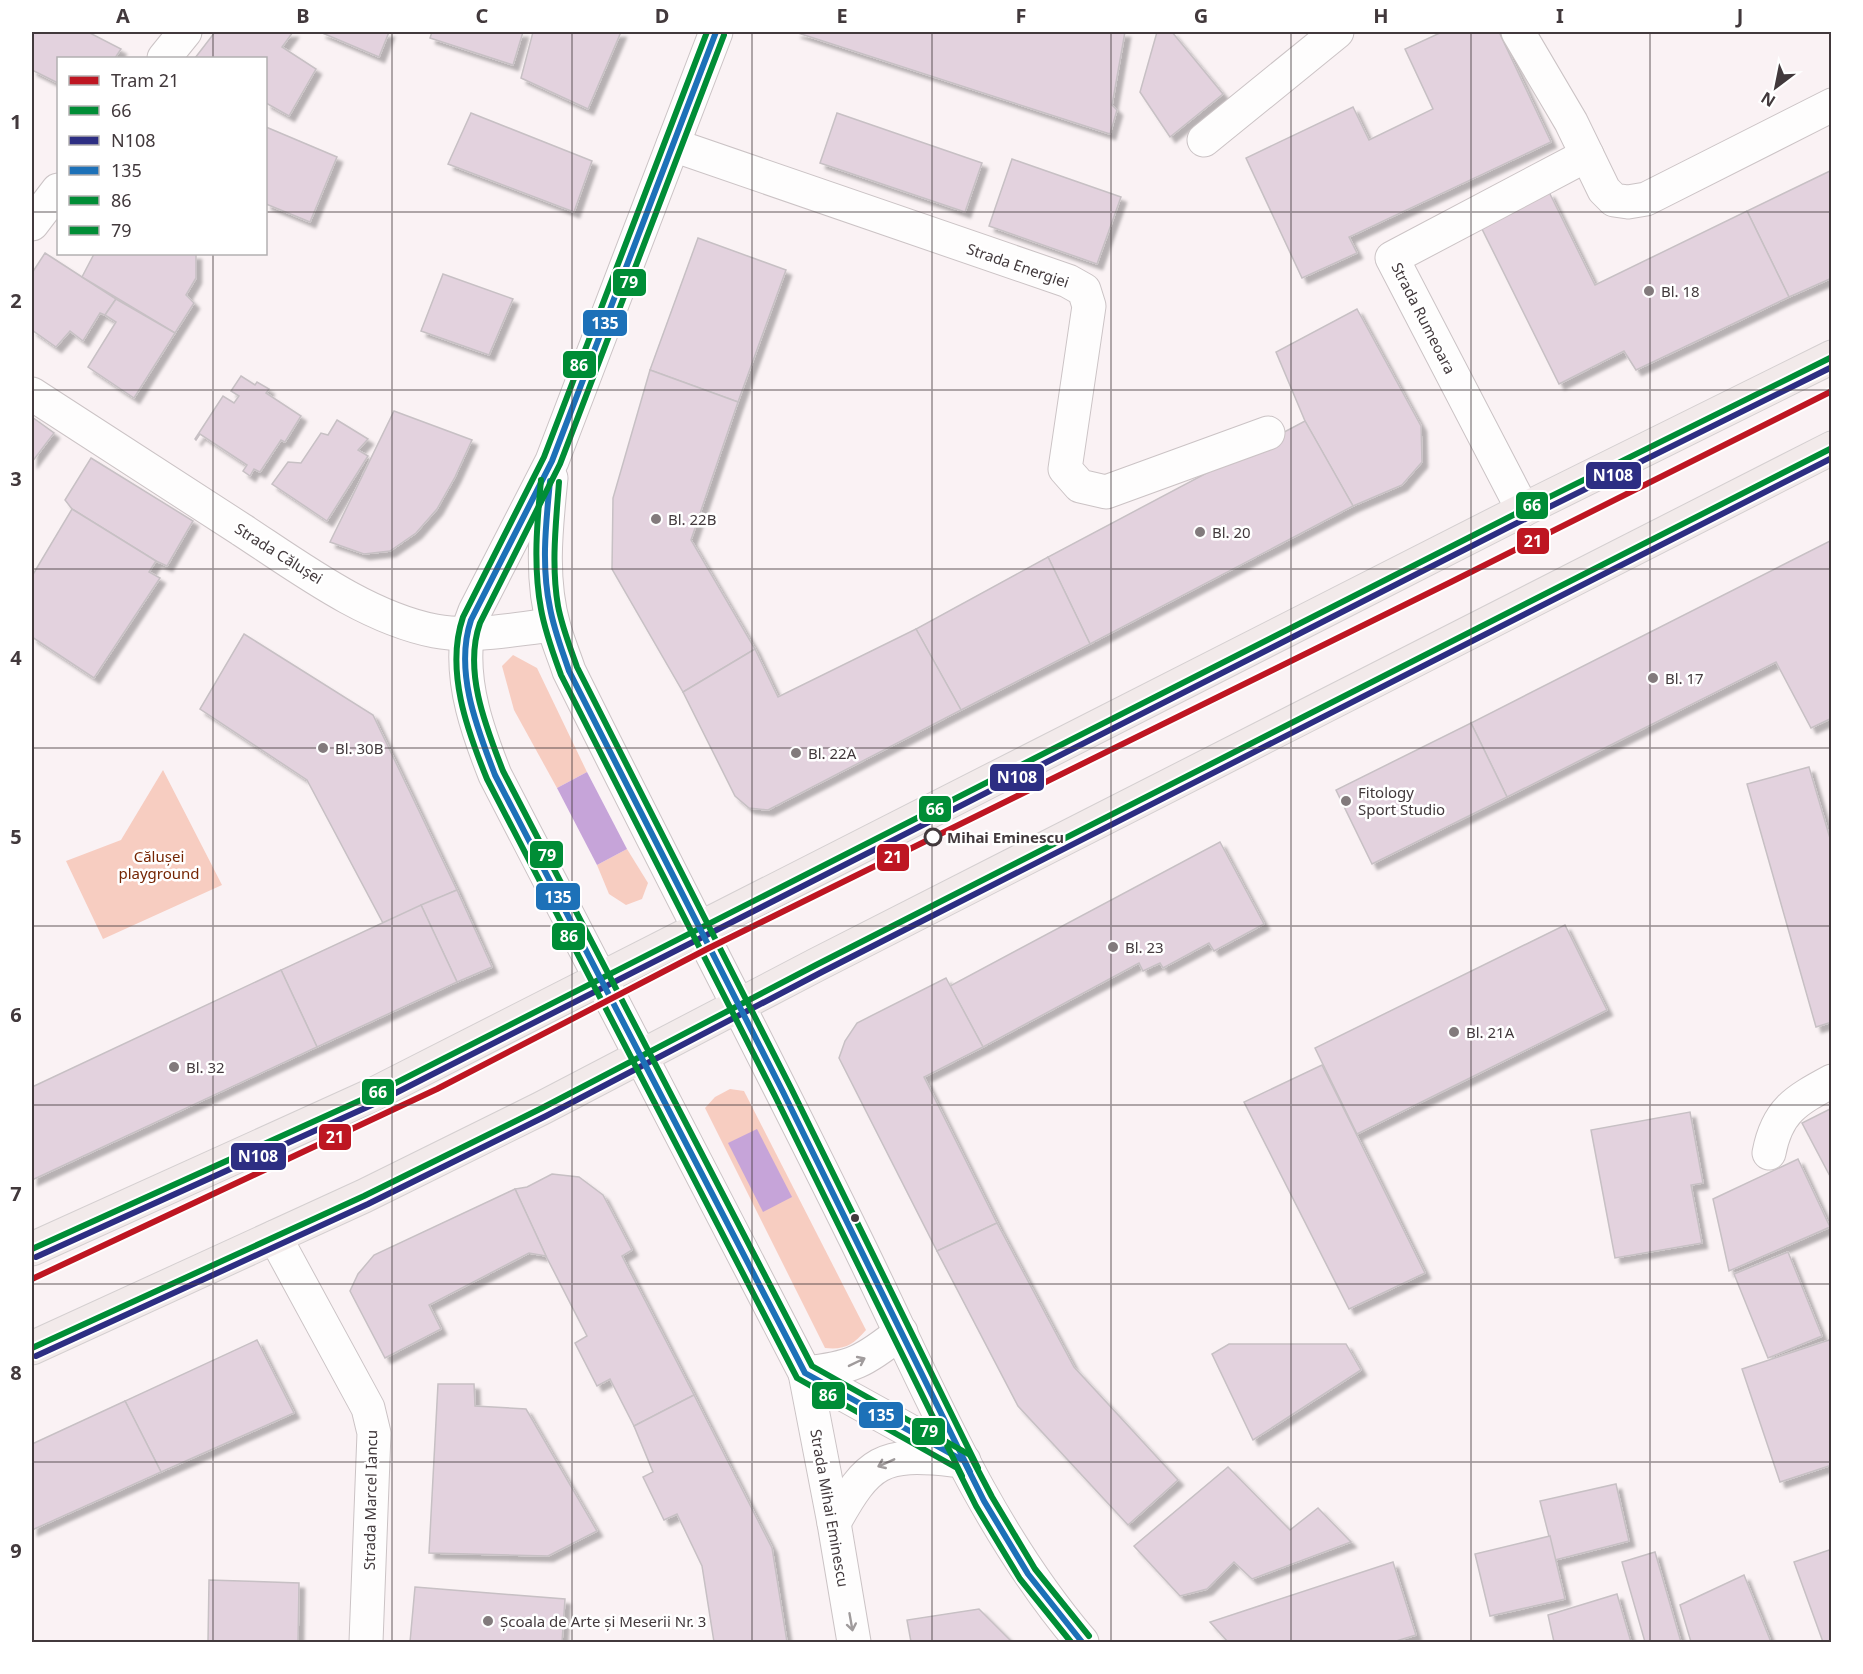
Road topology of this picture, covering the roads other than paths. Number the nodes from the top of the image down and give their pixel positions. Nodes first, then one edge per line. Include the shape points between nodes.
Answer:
1 (185, 32) edge
2 (716, 32) edge
3 (1337, 32) edge
4 (1518, 32) edge
5 (165, 57) edge
6 (1832, 105) edge
7 (1204, 140) dead end
8 (673, 145) junction
9 (1587, 155) junction
10 (57, 191) edge
11 (32, 224) edge
12 (1832, 357) edge
13 (32, 394) edge
14 (1268, 433) dead end
15 (1832, 448) edge
16 (552, 461) junction
17 (1523, 510) junction
18 (553, 625) junction
19 (467, 635) junction
20 (699, 929) junction
21 (601, 980) junction
22 (738, 1005) junction
23 (642, 1056) junction
24 (1832, 1081) edge
25 (1768, 1153) dead end
26 (275, 1237) junction
27 (32, 1249) edge
28 (901, 1332) junction
29 (32, 1348) edge
30 (806, 1373) junction
31 (964, 1461) junction
32 (834, 1523) junction
33 (366, 1642) edge
34 (854, 1642) edge
35 (1082, 1642) edge

1 - 5 main road
2 - 8 main road
3 - 7 main road
4 - 9 main road
6 - 9 main road via 1646,199 1614,200 1604,190
8 - 14 main road, Strada Energiei via 1068,281 1084,290 1089,306 1065,469 1080,486 1106,492
8 - 16 main road
9 - 17 main road, Strada Rumeoara via 1392,258
10 - 11 main road
12 - 17 main road
13 - 19 main road, Strada Călușei via 280,555 366,606 423,628
15 - 22 main road
16 - 18 main road via 545,568
16 - 19 main road, Strada Mihai Eminescu via 475,610
17 - 20 main road
18 - 19 main road, Strada Călușei
18 - 20 main road via 569,671
19 - 21 main road, Strada Mihai Eminescu via 465,657 473,712 495,775
20 - 21 main road
20 - 22 main road
21 - 23 main road, Strada Mihai Eminescu
21 - 27 main road via 370,1096
22 - 23 main road
22 - 28 main road
23 - 26 main road
23 - 30 main road, Strada Mihai Eminescu
24 - 25 main road via 1782,1116
26 - 29 main road
26 - 33 main road, Strada Marcel Iancu via 368,1408 374,1433
30 -> 28 main road via 851,1366
28 - 31 main road
30 - 31 main road
30 - 32 main road, Strada Mihai Eminescu
31 -> 32 main road via 902,1457 885,1462 852,1491
31 - 35 main road via 1028,1574
32 -> 34 main road, Strada Mihai Eminescu

